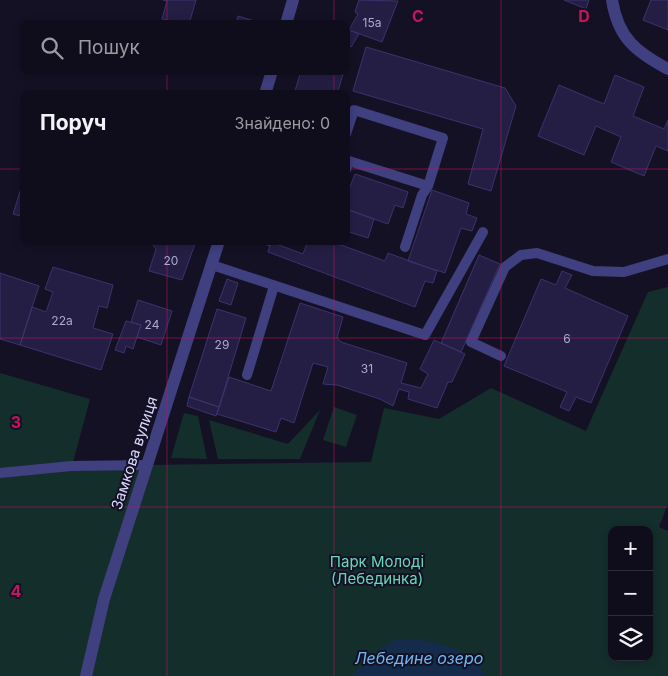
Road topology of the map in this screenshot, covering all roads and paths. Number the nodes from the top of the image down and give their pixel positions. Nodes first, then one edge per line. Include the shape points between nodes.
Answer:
1 (292, 0) edge
2 (612, 0) edge
3 (287, 20) edge
4 (668, 69) edge
5 (271, 75) edge
6 (267, 90) edge
7 (350, 122) edge
8 (350, 165) edge
9 (428, 186) junction
10 (483, 232) dead end
11 (218, 245) edge
12 (405, 247) dead end
13 (668, 259) edge
14 (212, 265) junction
15 (274, 286) junction
16 (501, 356) dead end
17 (247, 375) dead end
18 (147, 465) junction
19 (0, 473) edge
20 (86, 676) edge

1 - 3 street
2 - 4 street via 630,44
5 - 6 street
7 - 9 lane via 354,110 443,138
8 - 9 lane
9 - 12 lane
10 - 15 lane via 425,334
11 - 14 street, Замкова вулиця
13 - 16 lane via 624,272 593,271 537,253 521,255 505,267 471,342
14 - 15 lane
14 - 18 street, Замкова вулиця
15 - 17 lane
18 - 19 lane via 71,466
18 - 20 street, Замкова вулиця via 104,599

